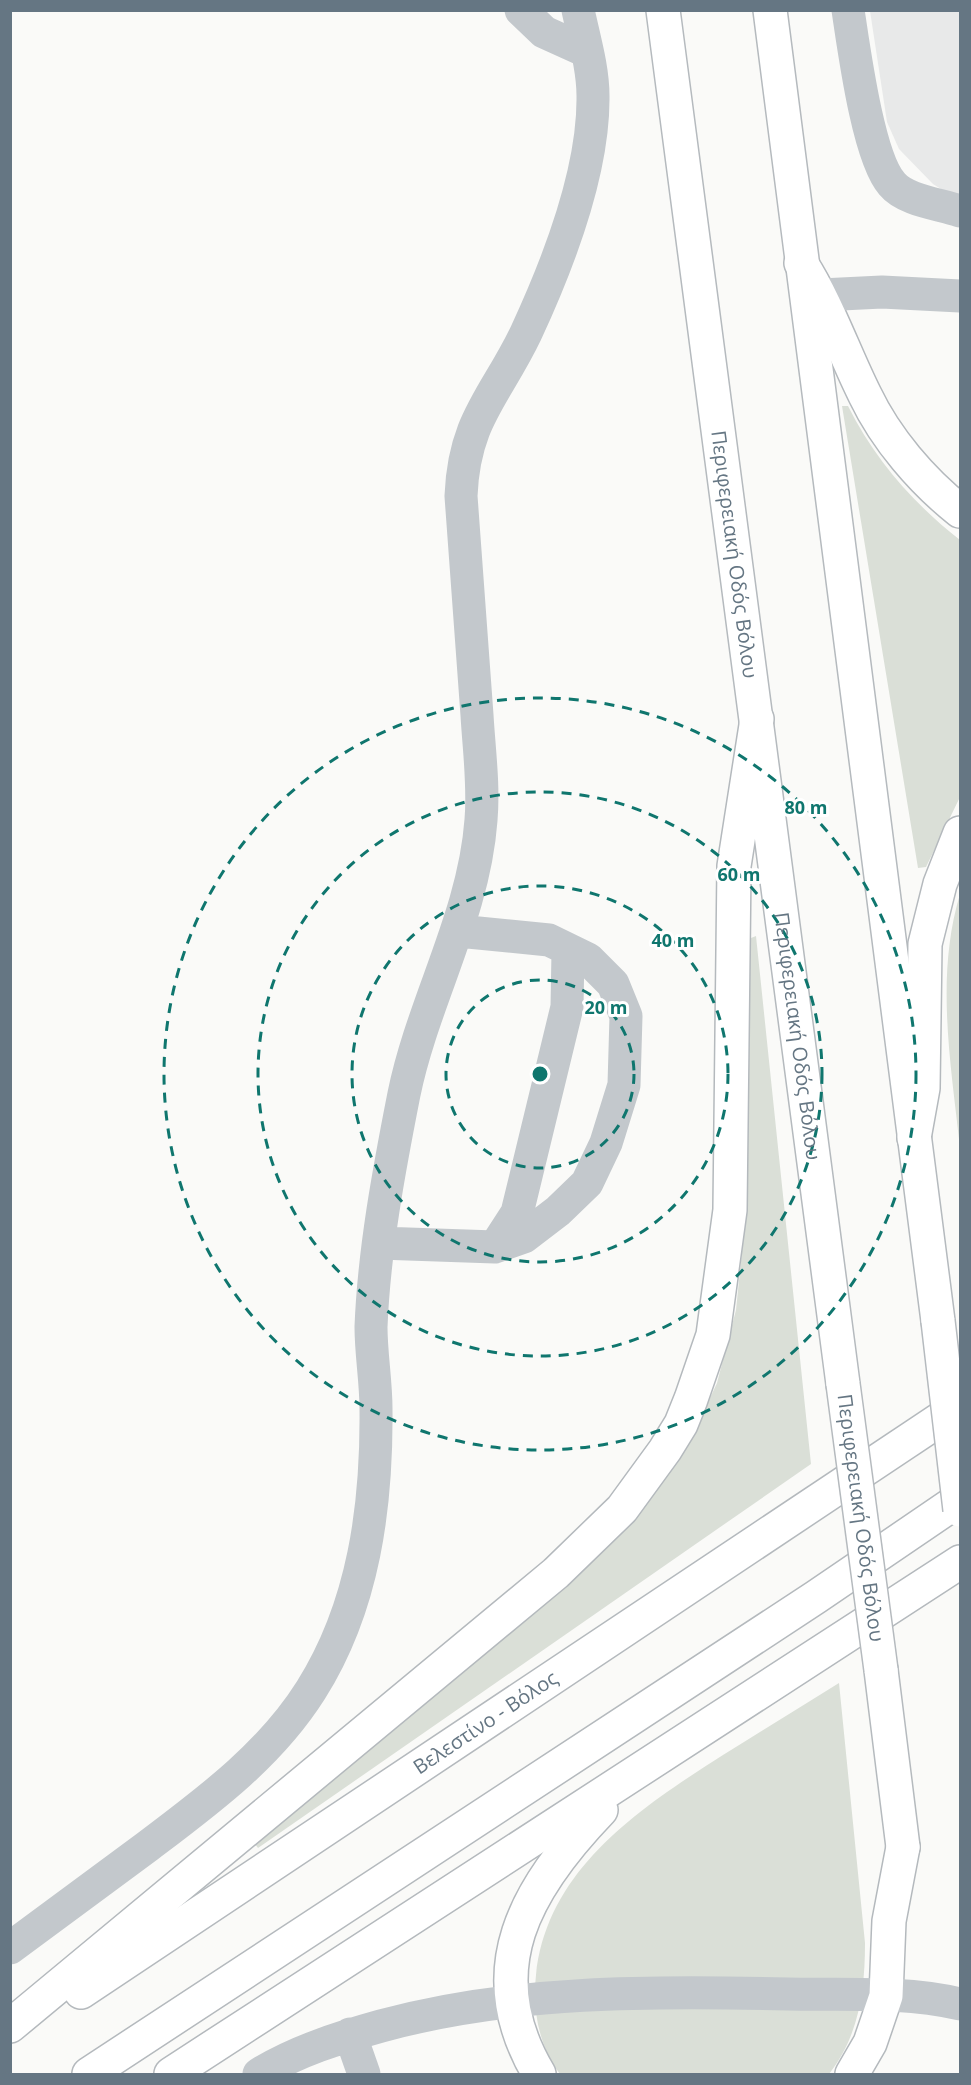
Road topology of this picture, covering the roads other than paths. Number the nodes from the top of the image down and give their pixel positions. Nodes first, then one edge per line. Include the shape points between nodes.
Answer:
1 (521, 10) edge
2 (578, 10) edge
3 (663, 10) edge
4 (770, 10) edge
5 (848, 10) edge
6 (586, 51) junction
7 (960, 211) edge
8 (801, 263) junction
9 (821, 295) junction
10 (960, 296) edge
11 (960, 511) edge
12 (757, 719) junction
13 (960, 833) edge
14 (458, 931) junction
15 (568, 951) junction
16 (914, 1138) junction
17 (379, 1243) junction
18 (495, 1247) junction
19 (960, 1406) edge
20 (960, 1499) edge
21 (960, 1510) edge
22 (960, 1562) edge
23 (651, 1764) junction
24 (10, 1948) edge
25 (886, 1996) junction
26 (512, 2004) junction
27 (960, 2004) edge
28 (10, 2026) edge
29 (350, 2034) junction
30 (10, 2039) edge
31 (89, 2074) edge
32 (171, 2074) edge
33 (259, 2074) edge
34 (364, 2074) edge
35 (539, 2074) edge
36 (852, 2074) edge

1 - 6 street via 544,32
2 - 6 street
3 - 12 main road, Περιφερειακή Οδός Βόλου
4 - 8 main road
5 - 7 street via 859,83 881,166 902,193
6 - 14 street via 593,95 584,174 558,256 525,334 468,439 462,473 482,775 481,822
8 - 9 main road
8 - 16 main road
9 - 10 street via 893,292
9 - 11 main road via 878,418 919,472
12 - 25 main road, Περιφερειακή Οδός Βόλου, bridge via 903,1847 889,1921
12 - 28 main road via 734,866 730,1210 713,1335 681,1424 622,1509 578,1553
13 - 16 main road via 940,884 925,944 923,1088
14 - 15 street via 549,940
14 - 17 street via 437,981 405,1090
15 - 18 street via 567,1007 520,1202
15 - 18 street via 588,959 613,984 626,1016 624,1085 606,1143 587,1183 524,1237
16 - 21 main road, bridge
17 - 18 street
17 - 24 street via 371,1332 376,1409 369,1527 351,1609 313,1687 257,1759 193,1812
19 - 30 main road, Βελεστίνο - Βόλος
20 - 31 main road
22 - 23 main road
23 - 26 main road via 591,1821 536,1890 513,1946
23 - 32 main road
25 - 26 street via 600,1992
25 - 27 street
25 - 36 main road, Περιφερειακή Οδός Βόλου via 870,2043
26 - 29 street via 419,2016
26 - 35 main road
29 - 33 street via 309,2048
29 - 34 street

